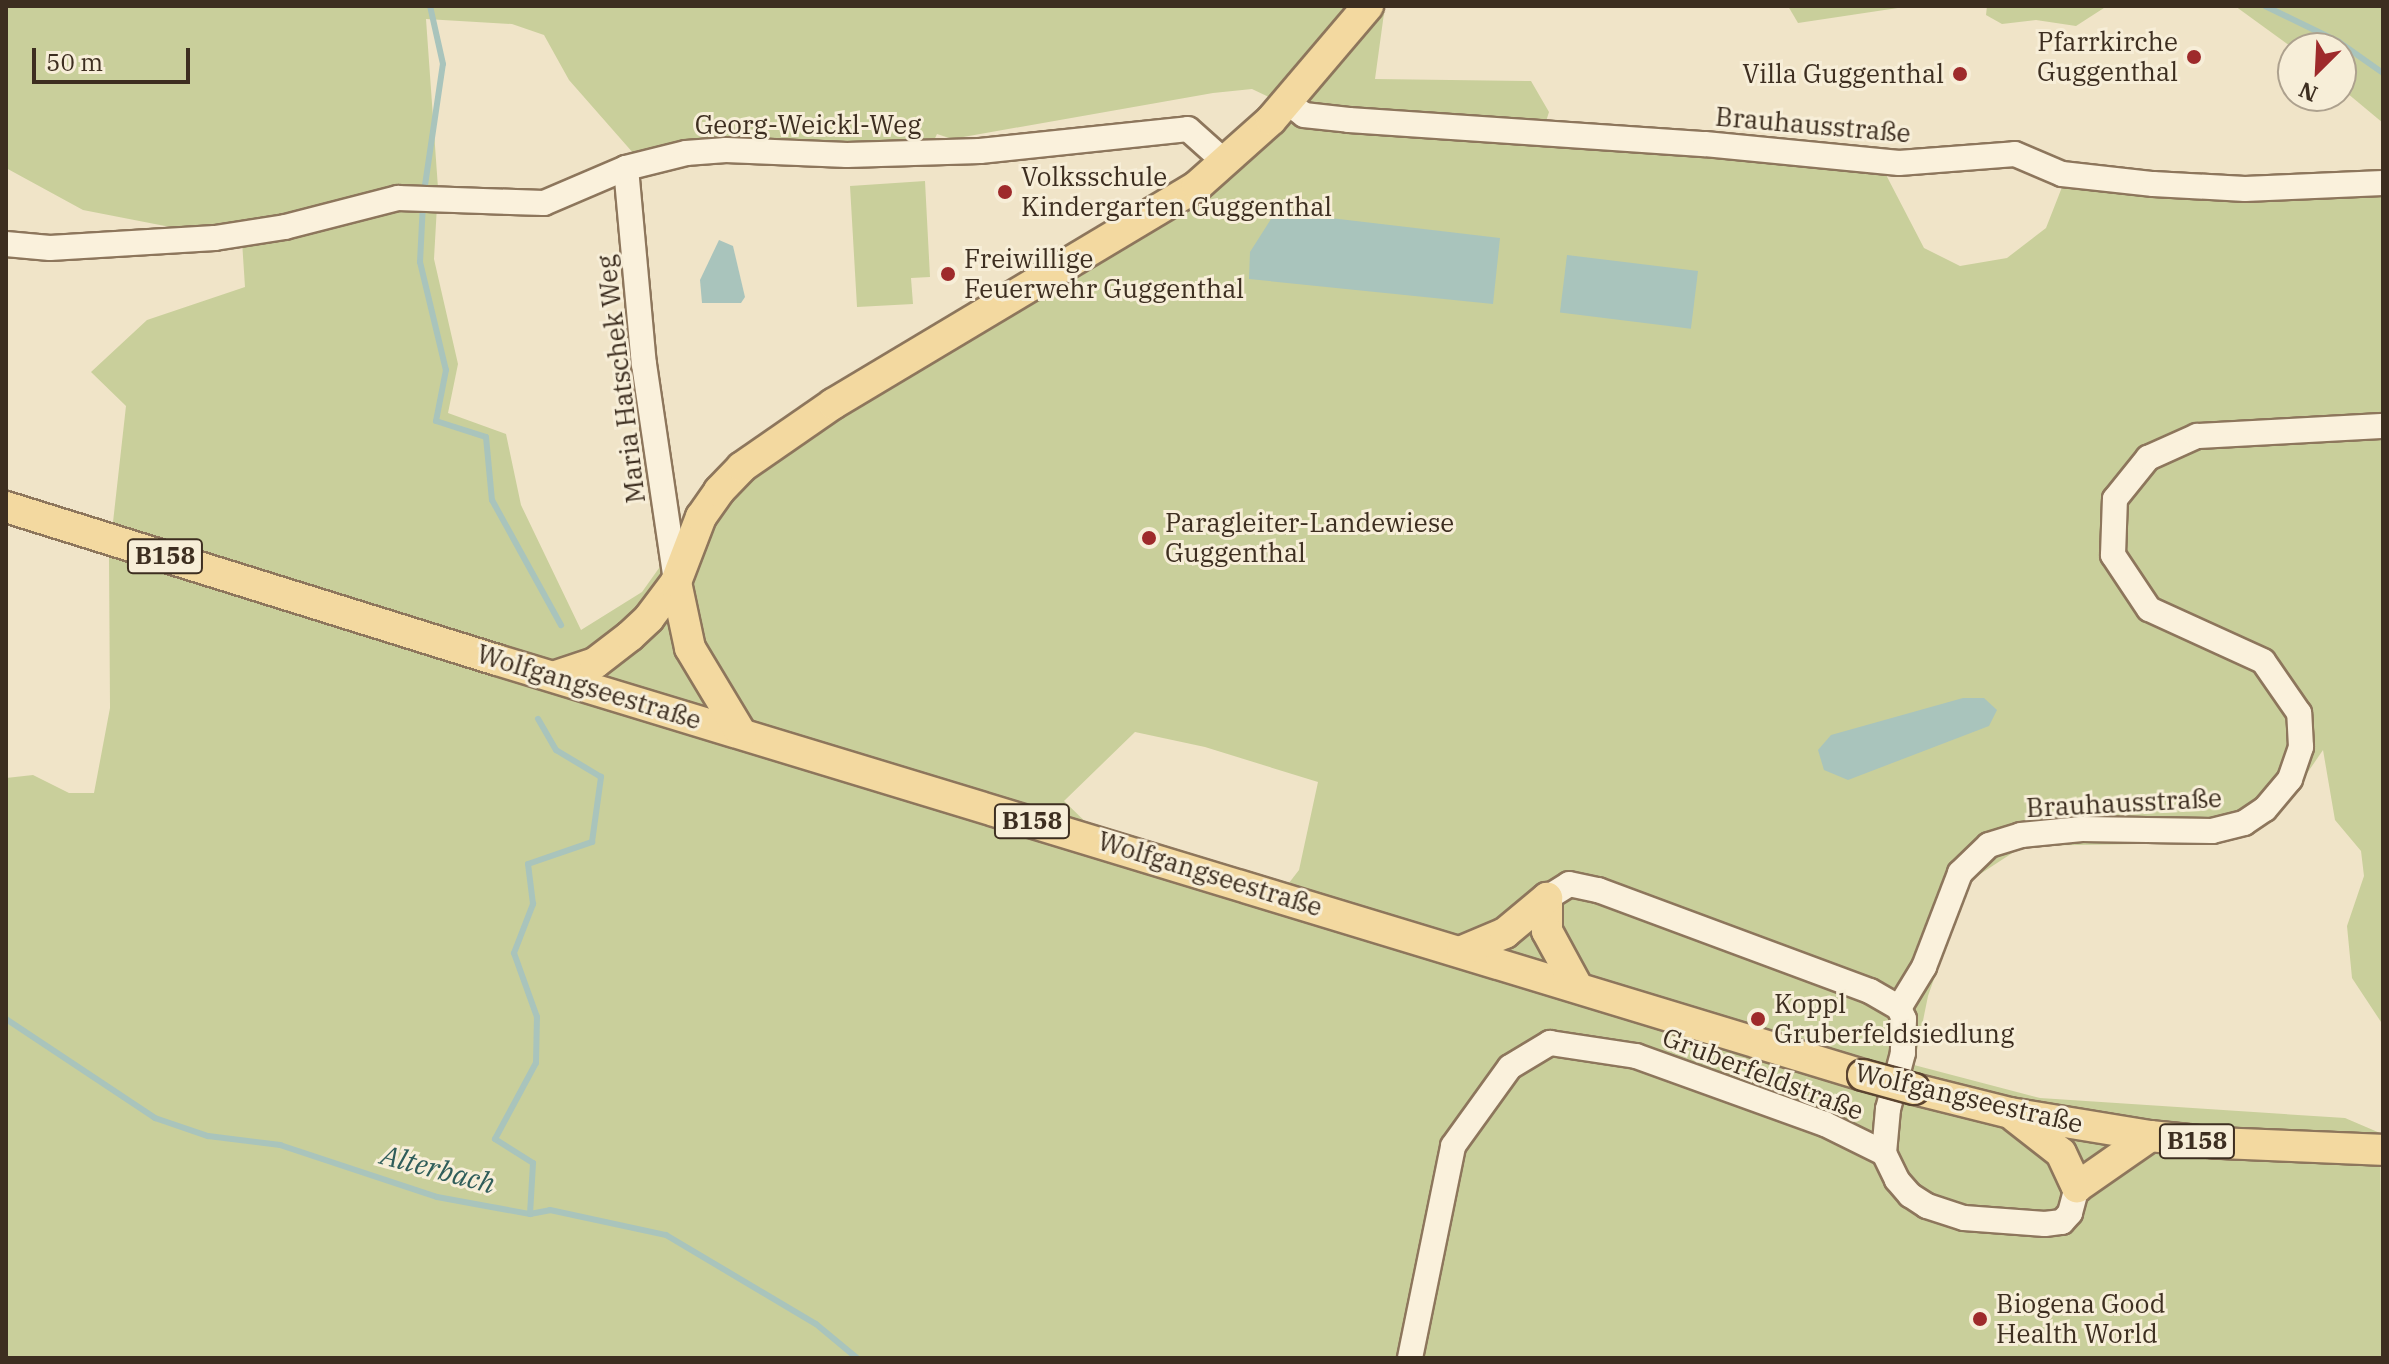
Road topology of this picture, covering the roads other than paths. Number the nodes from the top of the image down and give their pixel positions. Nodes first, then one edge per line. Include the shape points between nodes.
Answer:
1 (1368, 6) edge
2 (1287, 102) junction
3 (1226, 163) junction
4 (626, 168) junction
5 (2383, 183) edge
6 (6, 244) edge
7 (2383, 426) edge
8 (6, 507) edge
9 (676, 582) junction
10 (556, 676) junction
11 (741, 733) junction
12 (1547, 898) junction
13 (1462, 951) junction
14 (1577, 986) junction
15 (1899, 1008) junction
16 (2010, 1113) junction
17 (2150, 1136) junction
18 (2383, 1150) edge
19 (1884, 1153) junction
20 (2077, 1187) junction
21 (1410, 1358) edge

1 - 2 main road
2 - 3 main road
2 - 5 street, Brauhausstraße via 1304,115 1349,120 1899,163 2015,154 2062,174 2153,184 2245,189
3 - 4 street, Georg-Weickl-Weg via 1188,129 980,151 847,155 726,150 686,153
3 - 9 main road via 1158,211 833,404 742,467 701,517
4 - 6 street, Georg-Weickl-Weg via 544,203 398,198 285,227 215,238 50,248
4 - 9 street, Maria Hatschek Weg via 644,364
7 - 15 street, Brauhausstraße via 2197,436 2148,458 2115,499 2113,555 2149,609 2263,661 2299,713 2301,747 2290,779 2255,816 2212,831 2082,829 2021,835 1989,845 1960,873 1924,967
8 - 10 main road, Wolfgangseestraße / B158
9 - 10 main road via 630,636 595,663
9 - 11 main road via 690,648
10 - 11 main road, Wolfgangseestraße / B158
11 - 13 main road, Wolfgangseestraße / B158
12 - 13 main road via 1505,933
12 - 14 main road via 1547,931
12 - 15 street via 1569,884 1598,890 1870,991
13 - 14 main road, Wolfgangseestraße / B158
14 - 16 main road, Wolfgangseestraße / B158, bridge via 1863,1075
15 - 19 street, Gruberfeldstraße via 1904,1019 1903,1053 1888,1109
16 - 17 main road, Wolfgangseestraße / B158
16 - 20 main road via 2061,1153
17 - 18 main road, Wolfgangseestraße / B158
17 - 20 main road
19 - 20 street, Gruberfeldstraße via 1910,1195 1964,1218 2062,1222
19 - 21 street, Gruberfeldstraße via 1825,1124 1636,1056 1550,1043 1510,1067 1453,1146

